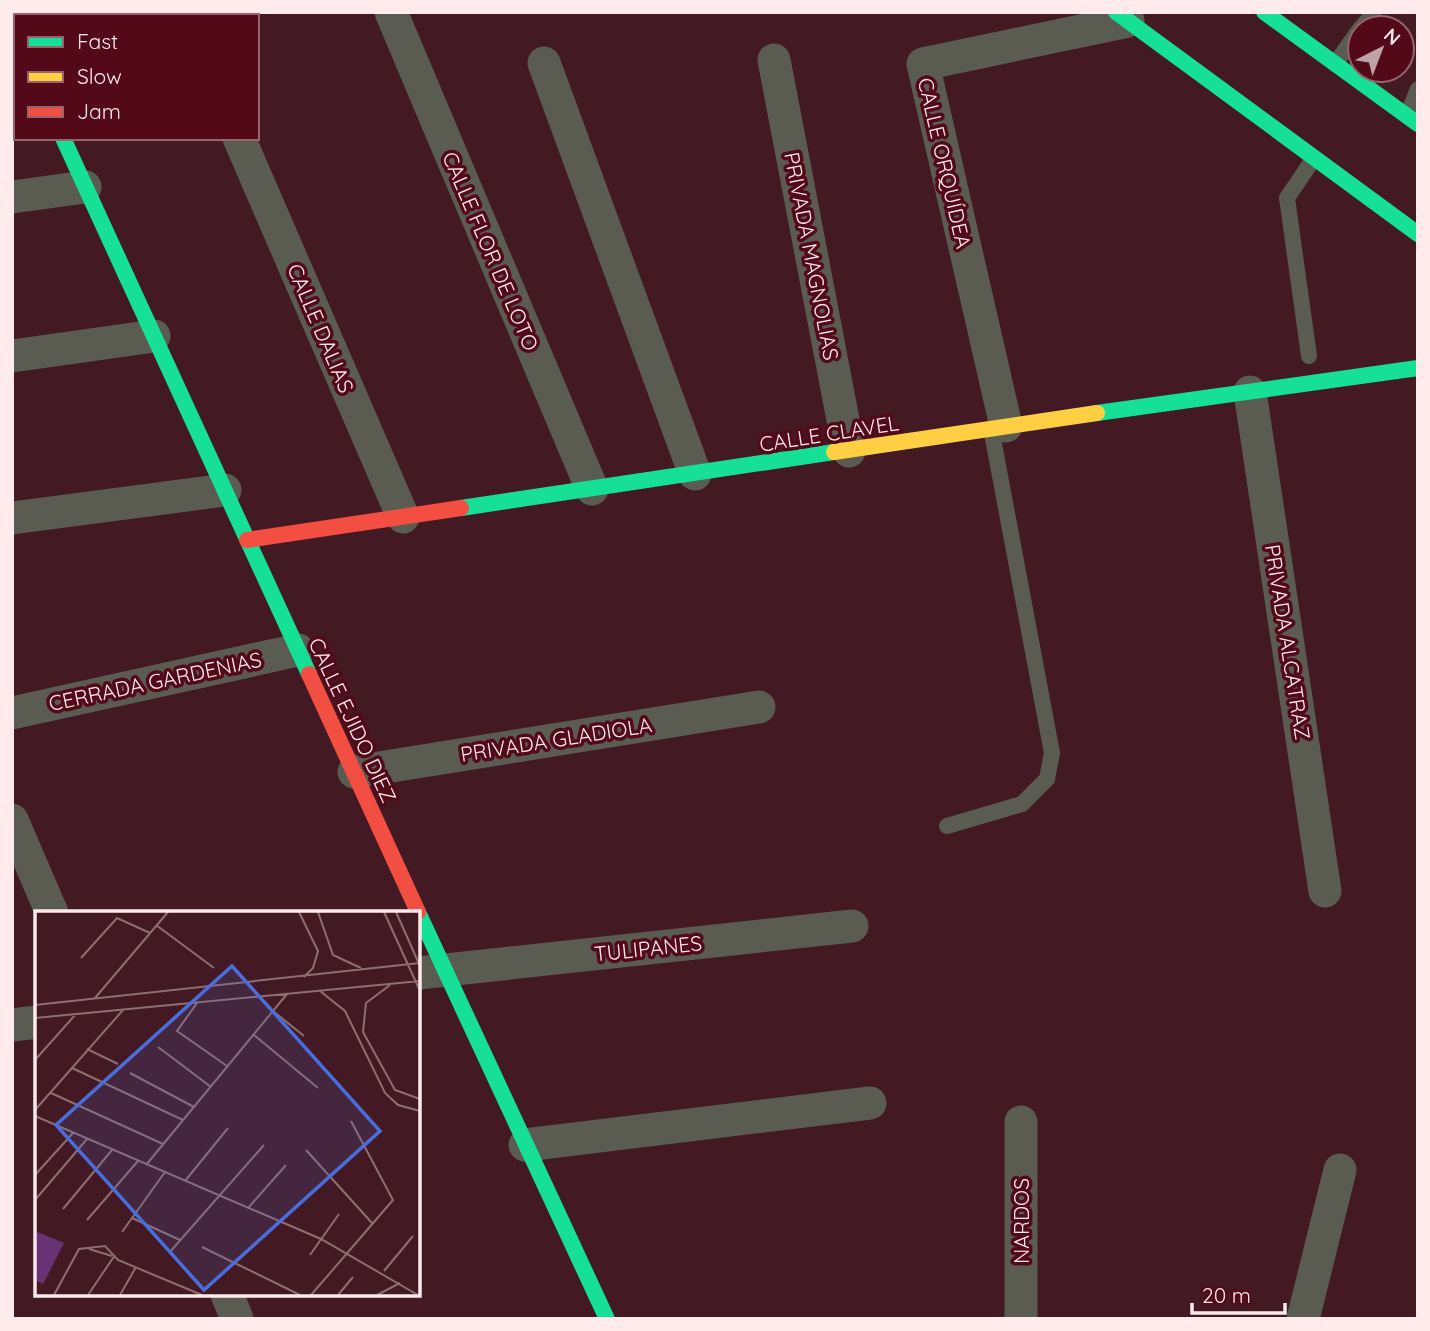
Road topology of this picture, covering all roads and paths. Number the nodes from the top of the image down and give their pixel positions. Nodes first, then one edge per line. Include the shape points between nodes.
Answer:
1 (390, 12) edge
2 (1264, 12) edge
3 (1122, 17) edge
4 (1346, 49) edge
5 (774, 60) dead end
6 (544, 63) dead end
7 (1335, 64) junction
8 (1418, 89) edge
9 (1412, 120) edge
10 (64, 140) edge
11 (240, 140) edge
12 (1314, 158) junction
13 (85, 187) junction
14 (12, 197) edge
15 (1418, 234) edge
16 (154, 336) junction
17 (12, 356) edge
18 (1309, 356) dead end
19 (1418, 368) edge
20 (1250, 392) junction
21 (998, 427) junction
22 (849, 452) junction
23 (695, 474) junction
24 (592, 489) junction
25 (225, 490) junction
26 (402, 517) junction
27 (12, 518) edge
28 (247, 540) junction
29 (298, 650) junction
30 (759, 707) dead end
31 (12, 713) edge
32 (354, 772) junction
33 (12, 820) edge
34 (947, 826) dead end
35 (1325, 891) dead end
36 (51, 911) edge
37 (408, 911) edge
38 (852, 926) dead end
39 (420, 941) edge
40 (432, 972) edge
41 (35, 1022) edge
42 (12, 1025) edge
43 (870, 1103) dead end
44 (1021, 1122) dead end
45 (525, 1145) junction
46 (1340, 1170) dead end
47 (228, 1296) edge
48 (237, 1319) edge
49 (607, 1319) edge
50 (1021, 1319) edge
51 (1303, 1319) edge

1 - 24 street, CALLE FLOR DE LOTO
2 - 7 main road
3 - 12 main road
3 - 21 street, CALLE ORQUÍDEA via 923,64
4 - 7 lane
5 - 22 street, PRIVADA MAGNOLIAS
6 - 23 street
7 - 9 main road
8 - 9 lane
10 - 13 main road, CALLE EJIDO DIEZ
11 - 26 street, CALLE DALIAS
12 - 15 main road
12 - 18 lane via 1287,198
13 - 14 street
13 - 16 main road, CALLE EJIDO DIEZ
16 - 17 street
16 - 25 main road, CALLE EJIDO DIEZ
19 - 20 main road, CALLE CLAVEL
20 - 21 main road, CALLE CLAVEL
20 - 35 street, PRIVADA ALCATRAZ
21 - 22 main road, CALLE CLAVEL
21 - 34 lane via 1052,753 1047,779 1022,804
22 - 23 main road, CALLE CLAVEL
23 - 24 main road, CALLE CLAVEL
24 - 26 main road, CALLE CLAVEL
25 - 27 street
25 - 28 main road, CALLE EJIDO DIEZ
26 - 28 main road, CALLE CLAVEL
28 - 29 main road, CALLE EJIDO DIEZ
29 - 31 street, CERRADA GARDENIAS
29 - 32 main road, CALLE EJIDO DIEZ
30 - 32 street, PRIVADA GLADIOLA
32 - 37 main road, CALLE EJIDO DIEZ
33 - 36 street
38 - 40 street, TULIPANES
39 - 40 main road, CALLE EJIDO DIEZ
40 - 45 main road, CALLE EJIDO DIEZ
41 - 42 street
43 - 45 street
44 - 50 street, NARDOS
45 - 49 main road, CALLE EJIDO DIEZ
46 - 51 street
47 - 48 street

